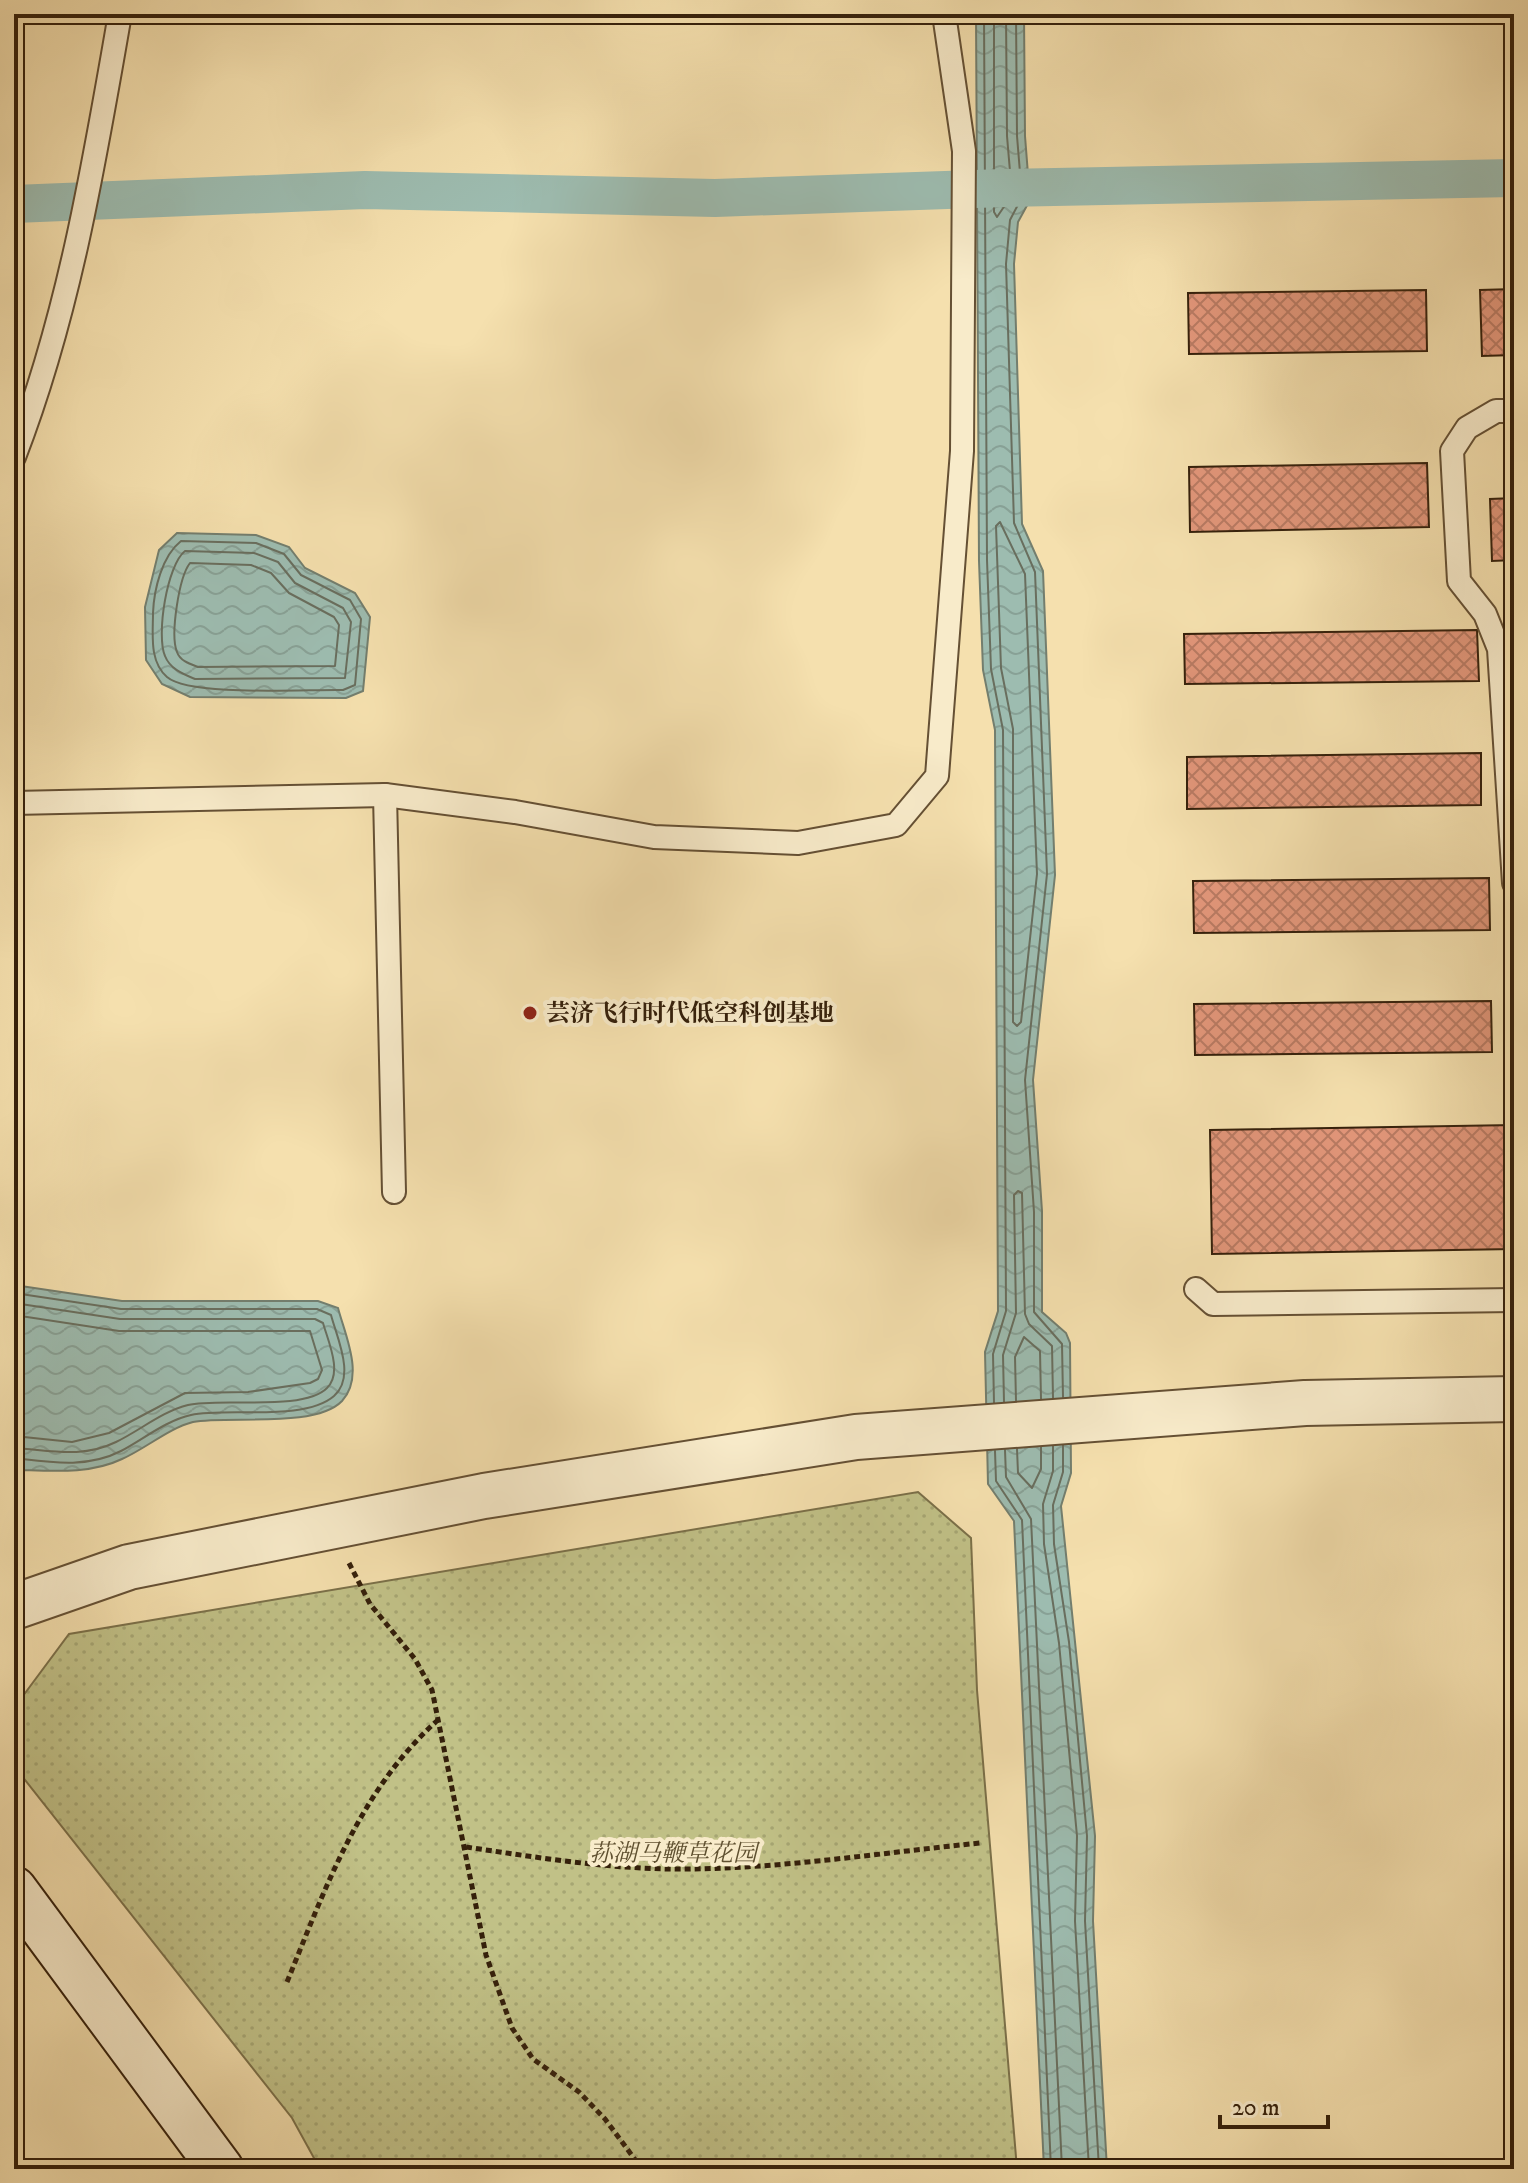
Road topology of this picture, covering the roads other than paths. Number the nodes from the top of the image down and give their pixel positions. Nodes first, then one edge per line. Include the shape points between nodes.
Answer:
1 (120, 14) edge
2 (944, 14) edge
3 (1514, 411) edge
4 (14, 457) edge
5 (385, 795) junction
6 (14, 803) edge
7 (1514, 883) edge
8 (394, 1192) dead end
9 (1196, 1289) dead end
10 (1514, 1300) edge
11 (1514, 1399) edge
12 (14, 1607) edge
13 (14, 1889) edge
14 (221, 2169) edge

1 - 4 lane via 78,241 44,380
2 - 5 lane via 964,151 966,224 962,451 937,776 896,825 798,843 654,837
3 - 7 lane via 1496,411 1467,428 1452,451 1459,581 1485,614 1499,649
5 - 6 lane
5 - 8 lane
9 - 10 lane via 1213,1304
11 - 12 street via 1305,1403 809,1444 484,1496 129,1567
13 - 14 street

